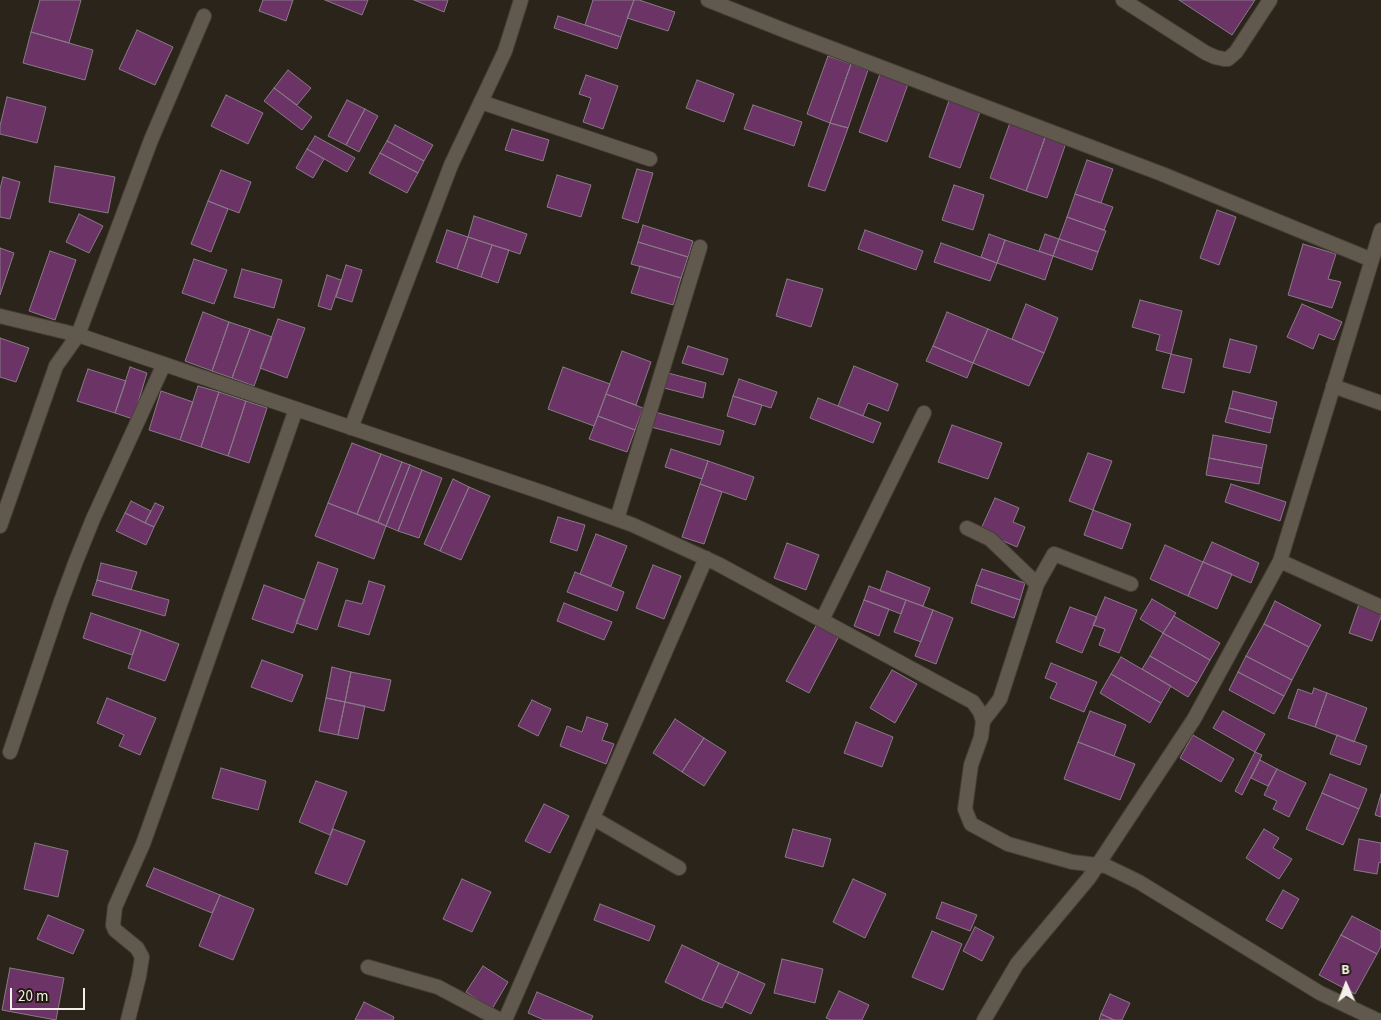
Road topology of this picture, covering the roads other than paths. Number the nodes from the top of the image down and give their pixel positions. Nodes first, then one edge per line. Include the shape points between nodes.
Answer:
1 (521, 0) edge
2 (708, 0) edge
3 (1123, 0) edge
4 (1270, 0) edge
5 (204, 16) dead end
6 (480, 102) junction
7 (650, 159) dead end
8 (1381, 230) edge
9 (700, 247) dead end
10 (1372, 260) junction
11 (0, 316) edge
12 (78, 335) junction
13 (164, 364) junction
14 (1333, 386) junction
15 (1381, 403) edge
16 (296, 409) junction
17 (924, 413) dead end
18 (351, 428) junction
19 (6, 491) edge
20 (617, 519) junction
21 (0, 526) edge
22 (967, 528) dead end
23 (706, 558) junction
24 (1280, 561) junction
25 (1037, 584) junction
26 (1131, 584) dead end
27 (1381, 607) edge
28 (822, 620) junction
29 (983, 721) junction
30 (10, 752) dead end
31 (593, 818) junction
32 (1098, 866) junction
33 (679, 868) dead end
34 (368, 967) dead end
35 (128, 1020) edge
36 (500, 1020) edge
37 (505, 1020) edge
38 (984, 1020) edge
39 (1378, 1020) edge

1 - 6 street via 505,51
2 - 10 street via 1162,174
3 - 4 street via 1206,53 1228,59
5 - 12 street via 151,140
6 - 7 street
6 - 18 street via 451,165
8 - 10 street
9 - 20 street
10 - 14 street
11 - 12 street
12 - 13 street
12 - 19 street via 56,366
13 - 16 street
13 - 30 street via 76,561
14 - 15 street
14 - 24 street
16 - 18 street
16 - 35 street via 143,844 115,907 115,930 137,948 142,957
17 - 28 street
18 - 20 street
19 - 21 street
20 - 23 street
22 - 25 street via 990,539
23 - 28 street
23 - 31 street
24 - 27 street
24 - 32 street via 1194,719
25 - 26 street via 1054,554
25 - 29 street via 1000,699
28 - 29 street via 973,702
29 - 32 street via 971,765 965,809 971,824 1008,844
31 - 33 street
31 - 37 street
32 - 38 street via 1017,964
32 - 39 street via 1106,866 1139,882 1320,994
34 - 36 street via 438,987

